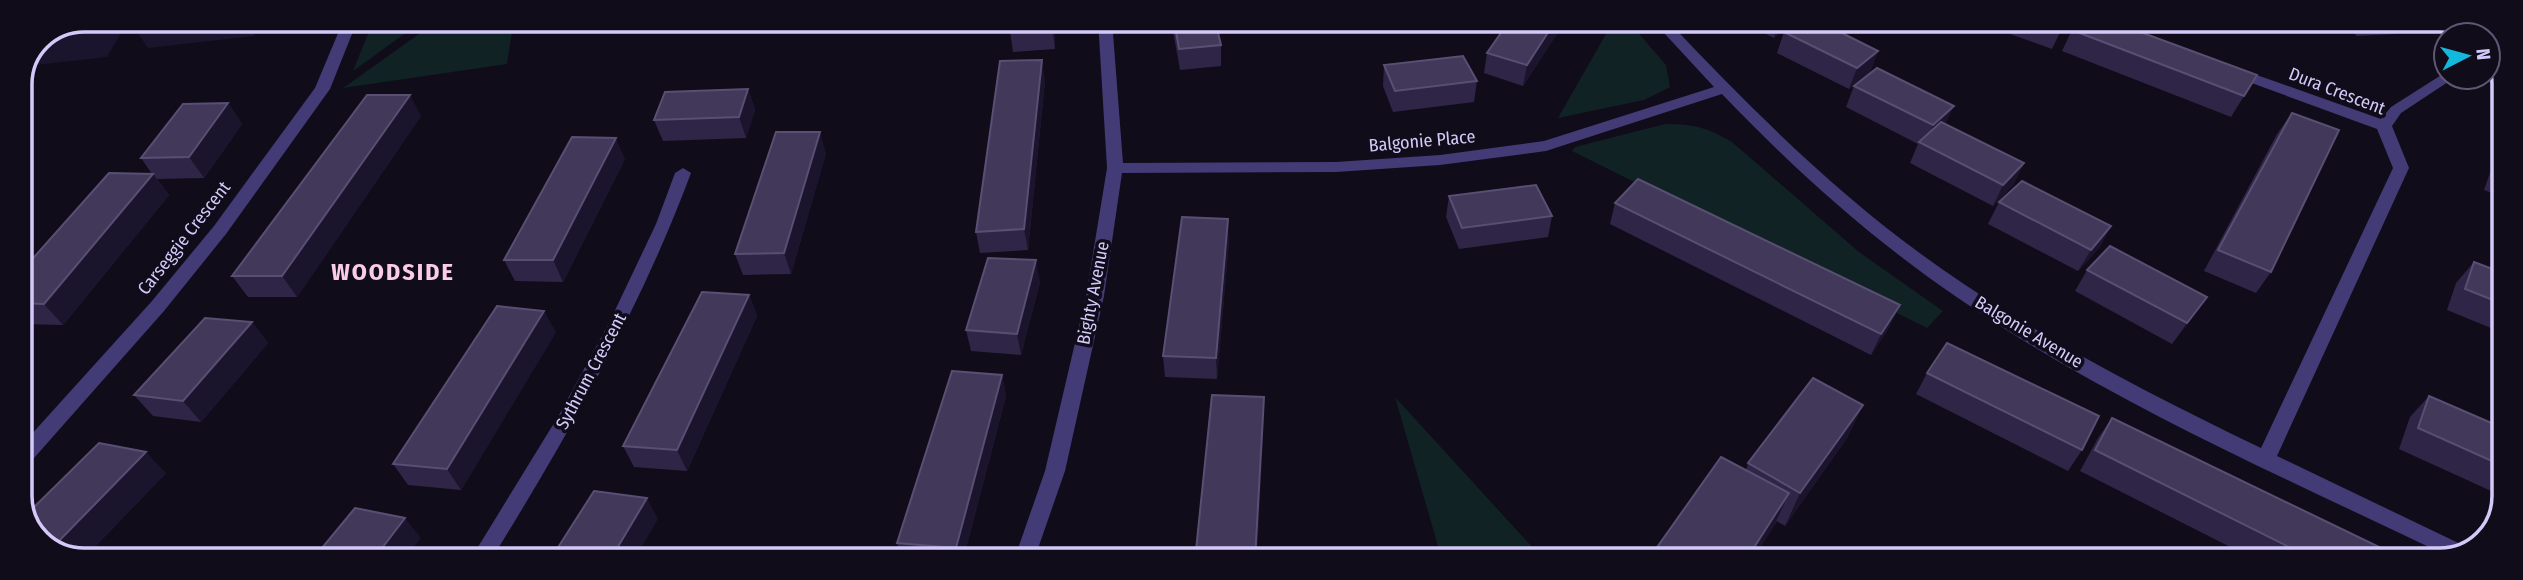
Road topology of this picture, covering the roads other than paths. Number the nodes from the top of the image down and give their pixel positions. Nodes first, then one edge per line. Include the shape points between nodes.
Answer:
1 (346, 32) edge
2 (1106, 32) edge
3 (1670, 32) edge
4 (2217, 66) edge
5 (2432, 86) edge
6 (1723, 89) junction
7 (2384, 126) junction
8 (1115, 168) junction
9 (683, 173) dead end
10 (32, 447) edge
11 (2265, 460) junction
12 (2452, 547) edge
13 (487, 548) edge
14 (1028, 548) edge

1 - 10 street, Carseggie Crescent via 322,89 220,230
2 - 8 street, Bighty Avenue
3 - 6 street, Balgonie Avenue
4 - 7 street, Dura Crescent
5 - 7 street via 2396,110
6 - 8 street, Balgonie Place via 1546,146 1440,160 1336,167
6 - 11 street, Balgonie Avenue via 1871,222 1977,302 2085,366
7 - 11 street, Dura Crescent via 2401,168
8 - 14 street, Bighty Avenue via 1095,296 1058,457
9 - 13 street, Sythrum Crescent via 666,223 603,348
11 - 12 street, Balgonie Avenue

